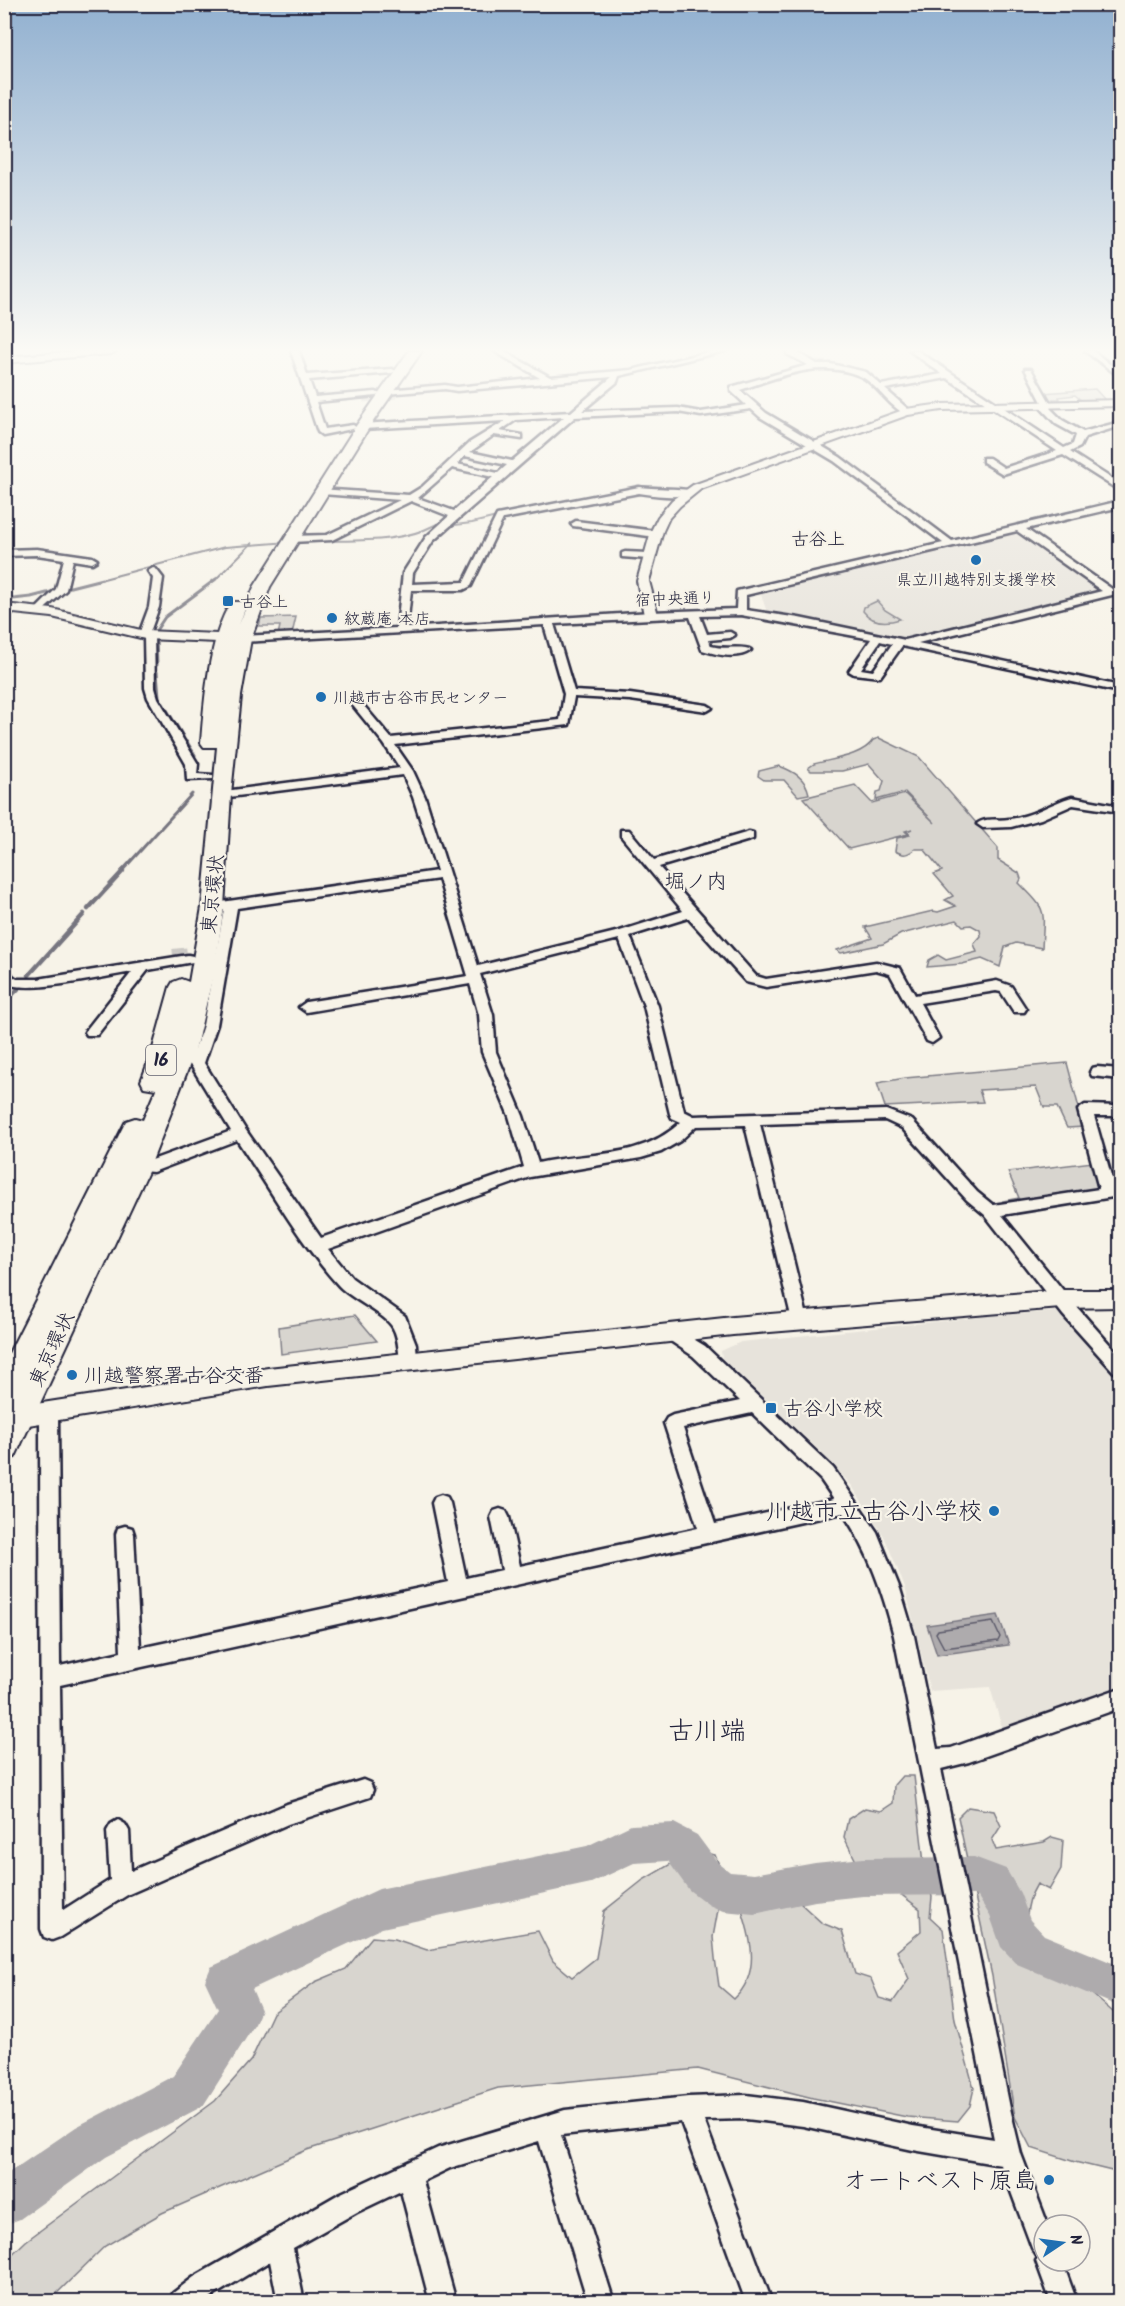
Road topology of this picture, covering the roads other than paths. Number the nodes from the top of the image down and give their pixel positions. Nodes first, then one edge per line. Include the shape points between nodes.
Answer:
1 (336, 459) edge
2 (340, 459) edge
3 (457, 459) edge
4 (490, 459) edge
5 (516, 459) edge
6 (775, 459) edge
7 (836, 459) edge
8 (1043, 459) edge
9 (1074, 459) edge
10 (986, 460) dead end
11 (511, 463) junction
12 (450, 465) junction
13 (497, 475) junction
14 (1120, 488) edge
15 (322, 491) junction
16 (688, 491) junction
17 (411, 498) junction
18 (1120, 504) edge
19 (455, 515) junction
20 (576, 524) dead end
21 (1019, 528) junction
22 (656, 534) junction
23 (291, 539) junction
24 (951, 544) junction
25 (4, 553) edge
26 (625, 555) dead end
27 (648, 556) junction
28 (69, 557) junction
29 (92, 560) dead end
30 (153, 571) dead end
31 (405, 587) junction
32 (1116, 592) edge
33 (4, 608) edge
34 (39, 611) junction
35 (741, 612) junction
36 (693, 613) junction
37 (651, 615) junction
38 (548, 622) junction
39 (402, 631) junction
40 (146, 635) junction
41 (730, 635) dead end
42 (704, 637) junction
43 (878, 638) junction
44 (233, 639) junction
45 (903, 642) junction
46 (746, 650) dead end
47 (1120, 689) edge
48 (569, 694) junction
49 (355, 702) dead end
50 (707, 708) dead end
51 (388, 742) junction
52 (407, 771) junction
53 (215, 786) junction
54 (1120, 809) edge
55 (983, 824) dead end
56 (624, 833) dead end
57 (749, 836) dead end
58 (651, 865) junction
59 (444, 874) junction
60 (222, 906) junction
61 (691, 913) junction
62 (623, 934) junction
63 (181, 957) junction
64 (144, 966) junction
65 (4, 974) edge
66 (475, 975) junction
67 (38, 983) junction
68 (911, 1000) junction
69 (306, 1007) dead end
70 (1019, 1009) dead end
71 (92, 1032) dead end
72 (932, 1038) dead end
73 (190, 1057) junction
74 (1097, 1072) dead end
75 (1120, 1074) edge
76 (1120, 1111) edge
77 (751, 1119) junction
78 (692, 1121) junction
79 (240, 1133) junction
80 (137, 1166) junction
81 (532, 1170) junction
82 (1114, 1192) edge
83 (990, 1211) junction
84 (318, 1247) junction
85 (1061, 1299) junction
86 (1120, 1299) edge
87 (800, 1320) junction
88 (672, 1333) junction
89 (409, 1362) junction
90 (1120, 1367) edge
91 (756, 1405) junction
92 (9, 1410) edge
93 (49, 1412) junction
94 (4, 1448) edge
95 (441, 1503) dead end
96 (848, 1504) junction
97 (500, 1518) dead end
98 (125, 1534) dead end
99 (709, 1534) junction
100 (513, 1577) junction
101 (459, 1589) junction
102 (131, 1660) junction
103 (52, 1677) junction
104 (1120, 1698) edge
105 (927, 1760) junction
106 (363, 1790) dead end
107 (118, 1832) dead end
108 (121, 1887) junction
109 (688, 2109) junction
110 (547, 2127) junction
111 (1009, 2154) junction
112 (409, 2175) junction
113 (1032, 2216) edge
114 (279, 2242) junction
115 (1054, 2273) edge
116 (182, 2301) edge
117 (291, 2301) edge
118 (443, 2301) edge
119 (601, 2301) edge
120 (759, 2301) edge
121 (1064, 2301) edge

1 - 44 highway, 東京環状 / 16 via 260,565 238,604
2 - 15 highway, 東京環状 / 16
3 - 12 street
4 - 11 street
5 - 11 street
6 - 16 street
7 - 24 street
8 - 10 street via 1004,471
9 - 14 street
11 - 13 street
12 - 13 street
12 - 17 street
13 - 19 street
15 - 17 street
15 - 23 highway, 東京環状 / 16
16 - 22 street via 664,517
16 - 31 street via 639,490 501,517 464,587
17 - 19 street
17 - 23 street via 329,538
18 - 21 street
19 - 31 street via 429,539 408,573
20 - 22 street
21 - 24 street
21 - 32 street
22 - 27 street
23 - 44 highway, 東京環状 / 16
24 - 35 street via 741,593
25 - 28 street via 37,552
26 - 27 street
27 - 37 street via 643,581
28 - 29 street
28 - 34 street via 61,590
30 - 40 street via 158,578 158,593
31 - 39 street
32 - 45 street
33 - 34 street
34 - 40 street
35 - 36 street, 宿中央通り
35 - 43 street, 宿中央通り
36 - 37 street, 宿中央通り
36 - 42 street
37 - 38 street, 宿中央通り
38 - 39 street, 宿中央通り
38 - 48 street
39 - 44 street, 宿中央通り
40 - 44 street
40 - 53 street via 153,698 192,764 191,778
41 - 42 street
42 - 46 street via 706,648 723,653
43 - 45 street, 宿中央通り
43 - 45 street via 854,671 876,675
44 - 53 highway, 東京環状 / 16 via 213,698
45 - 47 street, 宿中央通り
48 - 50 street via 630,697
48 - 51 street via 565,723
49 - 51 street
51 - 52 street
52 - 53 street
52 - 59 street
53 - 60 highway, 東京環状 / 16
53 - 63 highway, 東京環状 / 16 via 197,909
54 - 55 street via 1072,801 1028,818
56 - 58 street
57 - 58 street
58 - 61 street
59 - 60 street
59 - 66 street
60 - 73 highway, 東京環状 / 16 via 203,971
61 - 62 street
61 - 68 street via 751,979 766,983 876,966 895,971
62 - 66 street
62 - 78 street via 651,1006 677,1114
63 - 64 street
63 - 67 street via 57,975
63 - 92 highway, 東京環状 / 16 via 164,1052 131,1138
64 - 67 street
64 - 71 street
65 - 67 street via 14,983
66 - 69 street
66 - 81 street via 486,1016 489,1052 516,1116
68 - 70 street via 997,986 1006,989
68 - 72 street
73 - 79 street
73 - 80 highway, 東京環状 / 16
74 - 75 street
76 - 82 street via 1085,1110
77 - 78 street
77 - 83 street via 886,1115 907,1124
77 - 87 street
78 - 81 street via 679,1135 628,1157
79 - 80 street via 153,1166
79 - 84 street
80 - 92 highway, 東京環状 / 16
81 - 84 street
82 - 83 street
83 - 85 street
84 - 89 street via 346,1283 399,1321 408,1344
85 - 86 street
85 - 87 street
85 - 90 street
87 - 88 street
88 - 89 street
88 - 91 street via 699,1351
89 - 93 street via 268,1377
91 - 96 street via 827,1474
91 - 99 street via 673,1422
92 - 93 street
92 - 94 highway, 東京環状 / 16
93 - 103 street
95 - 101 street
96 - 99 street
96 - 105 street via 870,1538 891,1589 904,1636
97 - 100 street
98 - 102 street
99 - 100 street
100 - 101 street
101 - 102 street
102 - 103 street
103 - 108 street via 52,1929
104 - 105 street via 951,1758
105 - 111 street
106 - 108 street via 287,1814
107 - 108 street
109 - 110 street
109 - 111 street via 746,2107 803,2114
109 - 120 street
110 - 112 street via 447,2157
110 - 119 street
111 - 113 street
112 - 114 street via 348,2203
112 - 118 street
114 - 116 street
114 - 117 street
115 - 121 street

